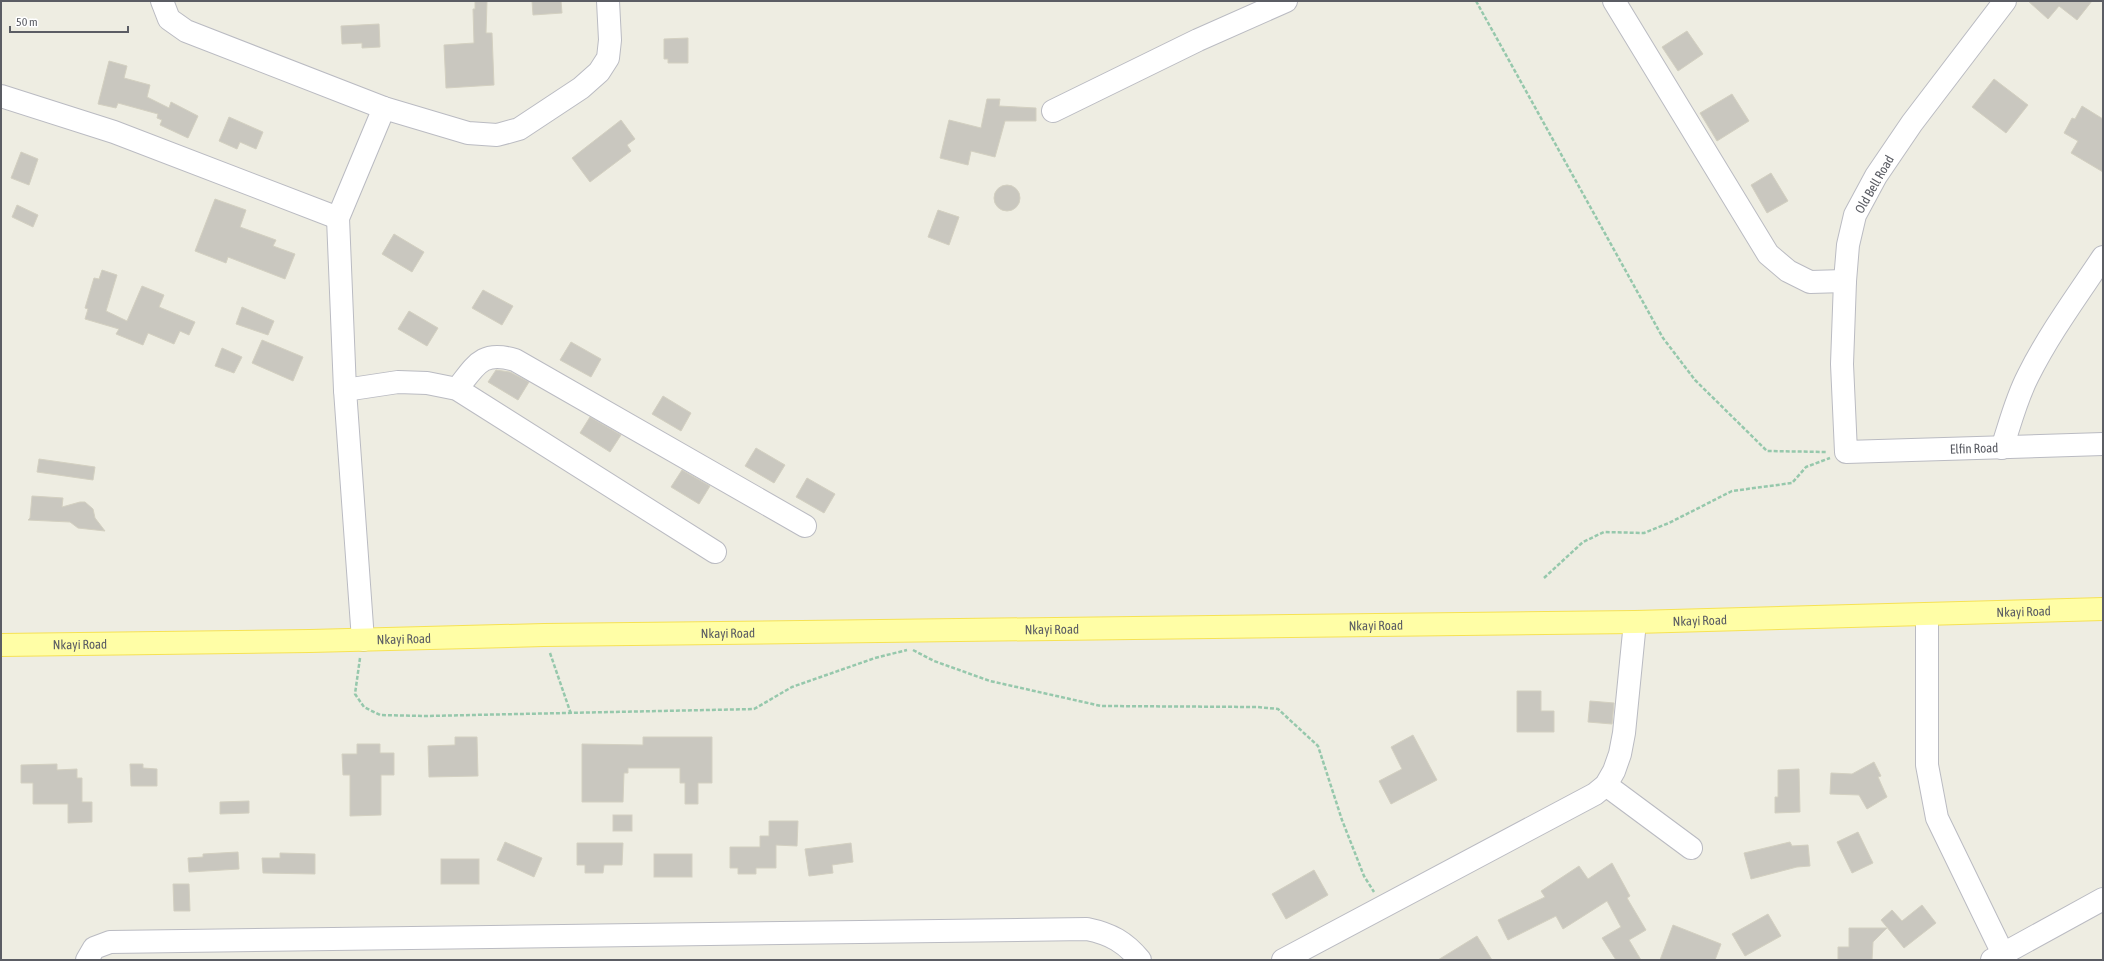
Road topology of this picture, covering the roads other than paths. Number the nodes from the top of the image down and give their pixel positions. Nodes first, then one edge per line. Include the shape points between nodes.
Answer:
1 (162, 1) edge
2 (608, 1) edge
3 (1286, 1) edge
4 (1614, 1) edge
5 (2005, 1) edge
6 (1, 96) edge
7 (384, 108) junction
8 (1053, 111) dead end
9 (338, 218) junction
10 (2103, 257) edge
11 (1845, 281) junction
12 (458, 389) junction
13 (345, 390) junction
14 (2103, 444) edge
15 (2002, 448) junction
16 (1846, 452) joint
17 (805, 526) dead end
18 (714, 552) dead end
19 (2103, 609) edge
20 (1927, 614) junction
21 (1635, 622) junction
22 (363, 640) junction
23 (1, 645) edge
24 (1606, 785) junction
25 (1691, 848) dead end
26 (2103, 899) edge
27 (2000, 958) edge
28 (87, 960) edge
29 (1140, 960) edge
30 (1283, 960) edge

1 - 7 street via 169,19 186,31
2 - 7 street via 608,58 599,72 581,88 519,129 498,135 468,133
3 - 8 street via 1198,40
4 - 11 street via 1768,254 1788,271 1810,282
5 - 11 street, Old Bell Road via 1912,123 1876,176 1855,215 1848,245
6 - 9 street via 114,132
7 - 9 street
9 - 13 street
10 - 15 street via 2027,377
11 - 16 street, Old Bell Road via 1842,364
12 - 13 street via 427,383 398,382
12 - 17 street via 480,360 494,356 515,360
12 - 18 street
13 - 22 street
14 - 15 street, Elfin Road
15 - 16 street, Elfin Road
19 - 20 main road, Nkayi Road
20 - 21 main road, Nkayi Road
20 - 27 street via 1927,765 1937,818
21 - 22 main road, Nkayi Road via 908,641 544,635
21 - 24 street via 1624,733 1614,771
22 - 23 main road, Nkayi Road
24 - 25 street
24 - 30 street via 1595,794
26 - 27 street
28 - 29 street via 94,948 110,942 1088,929 1100,931 1128,946

